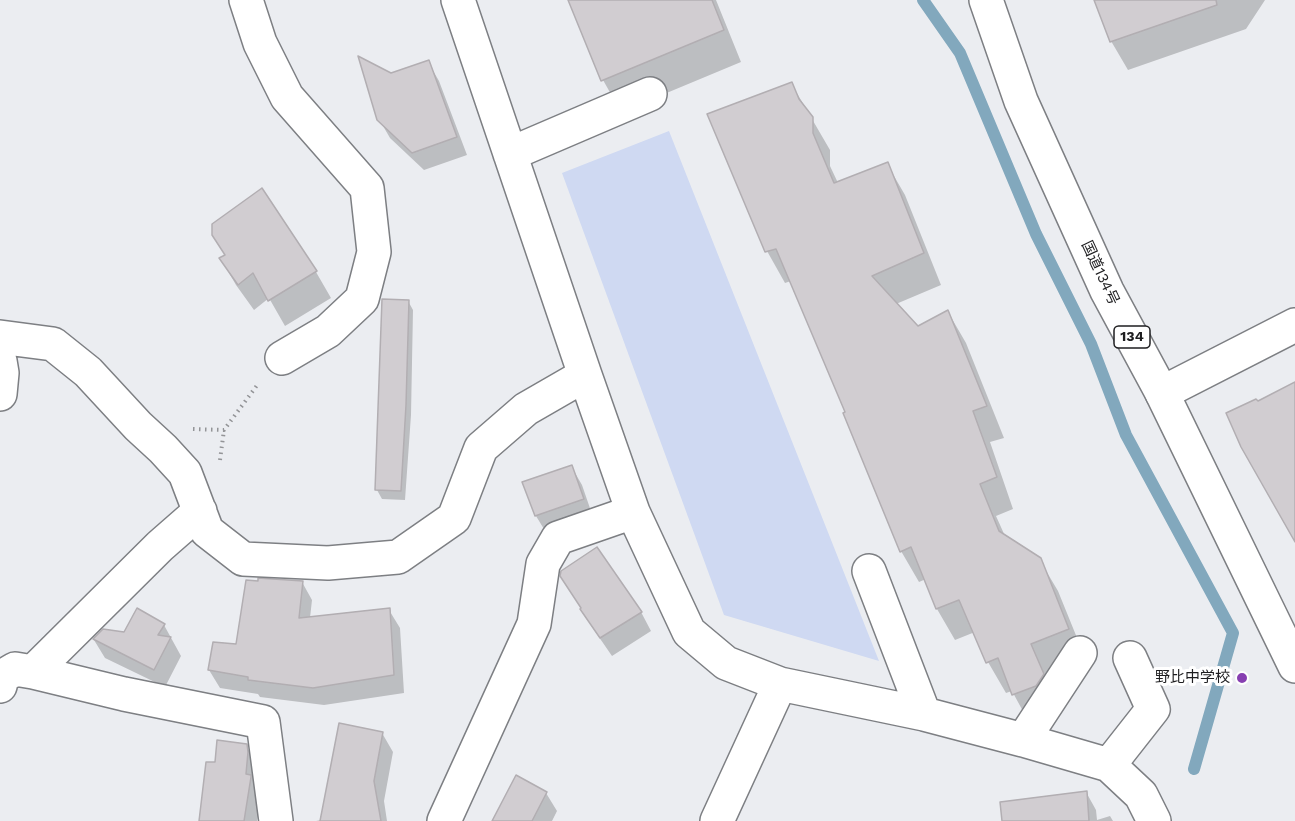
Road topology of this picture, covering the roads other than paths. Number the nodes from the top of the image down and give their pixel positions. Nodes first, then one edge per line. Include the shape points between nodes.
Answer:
1 (246, 0) edge
2 (458, 0) edge
3 (986, 0) edge
4 (651, 94) dead end
5 (510, 154) junction
6 (1295, 325) edge
7 (0, 337) edge
8 (282, 358) dead end
9 (0, 361) edge
10 (585, 375) junction
11 (1162, 393) junction
12 (0, 394) edge
13 (200, 511) junction
14 (633, 512) junction
15 (869, 571) dead end
16 (1080, 653) dead end
17 (1130, 658) dead end
18 (1295, 666) edge
19 (33, 672) junction
20 (780, 684) junction
21 (0, 686) edge
22 (924, 714) junction
23 (1023, 740) junction
24 (1109, 765) junction
25 (276, 821) edge
26 (444, 821) edge
27 (717, 821) edge
28 (1154, 821) edge

1 - 8 main road via 260,43 287,97 367,188 374,252 362,299 328,331
2 - 5 main road
3 - 11 main road, 国道134号 / 134 via 1026,112 1107,291
4 - 5 main road
5 - 10 main road
6 - 11 main road
7 - 13 main road via 53,344 88,372 185,473
9 - 12 main road
10 - 13 main road via 526,409 481,448 454,518 398,557 328,563 243,559 207,531
10 - 14 main road
11 - 18 main road, 国道134号 / 134
13 - 19 main road
14 - 20 main road via 689,632 726,663
14 - 26 main road via 558,538 543,564 534,624
15 - 22 main road
16 - 23 main road
17 - 24 main road via 1154,709
19 - 21 main road via 15,669 2,677
19 - 25 main road via 263,722
20 - 22 main road
20 - 27 main road
22 - 23 main road
23 - 24 main road
24 - 28 main road via 1141,795

